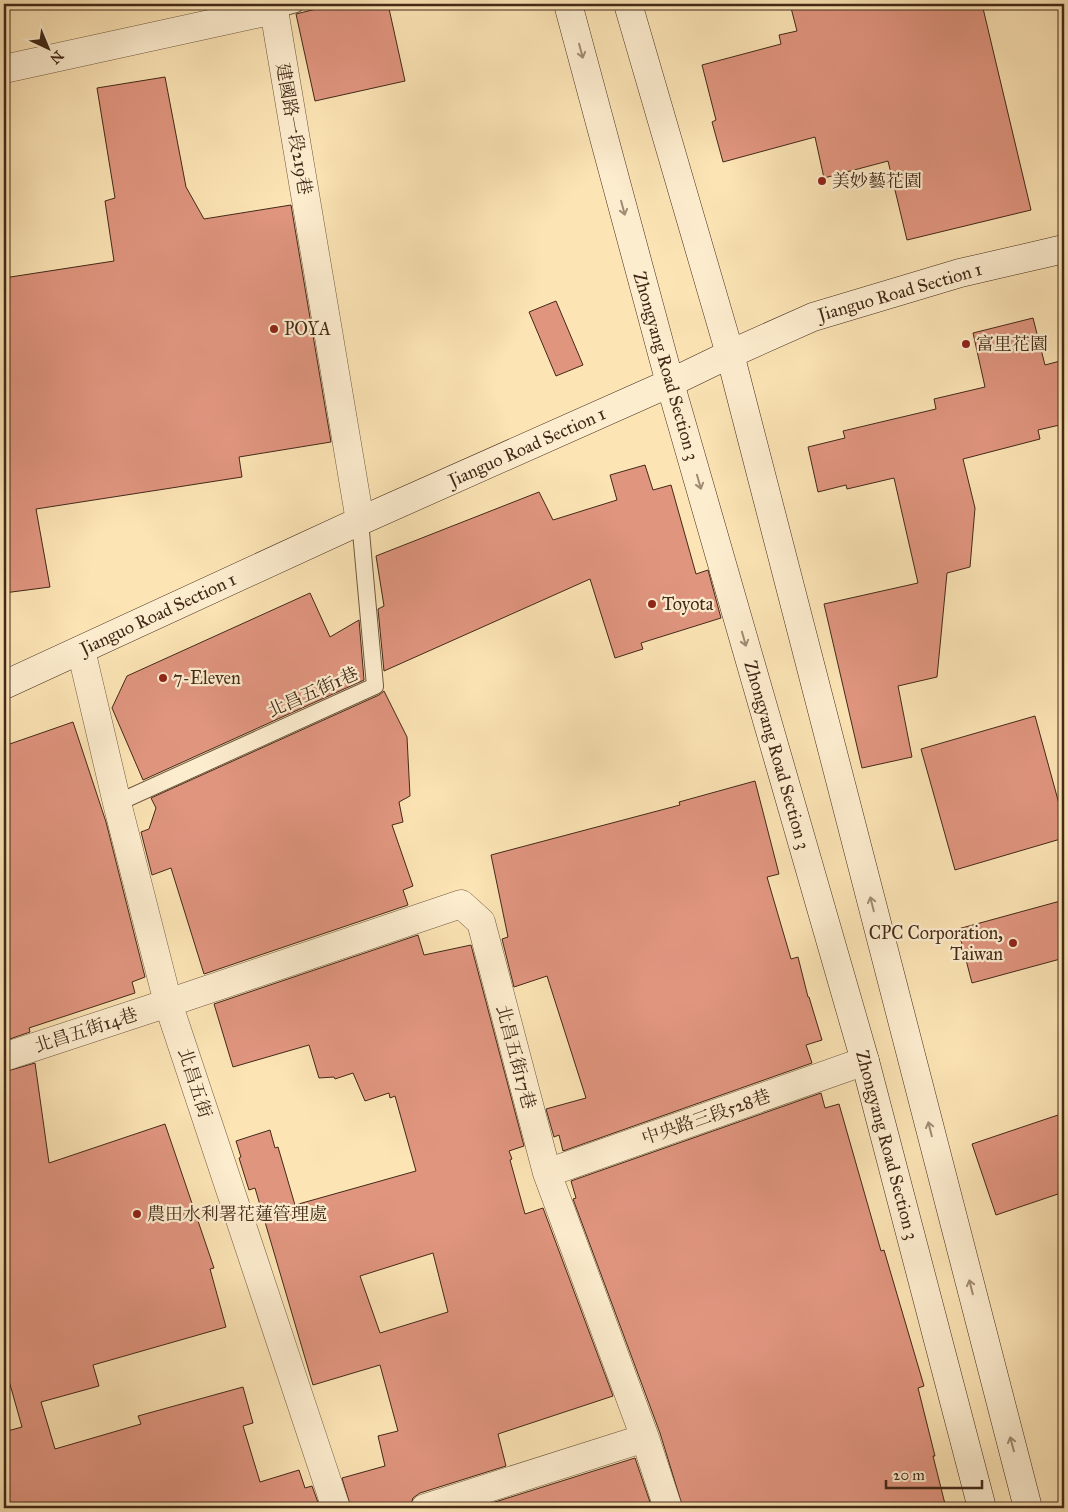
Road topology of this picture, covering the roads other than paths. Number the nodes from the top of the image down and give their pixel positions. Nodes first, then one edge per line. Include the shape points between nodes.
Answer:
1 (568, 4) edge
2 (628, 4) edge
3 (285, 7) edge
4 (4, 69) edge
5 (1064, 249) edge
6 (730, 354) junction
7 (670, 383) junction
8 (360, 521) junction
9 (81, 650) junction
10 (4, 685) edge
11 (117, 804) junction
12 (168, 1003) junction
13 (4, 1056) edge
14 (865, 1061) junction
15 (547, 1173) junction
16 (645, 1438) junction
17 (336, 1508) edge
18 (425, 1508) edge
19 (668, 1508) edge
20 (982, 1508) edge
21 (1028, 1508) edge

1 -> 7 street, Zhongyang Road Section 3
2 - 6 street
3 - 4 street, 建國路一段219巷
3 - 8 street, 建國路一段219巷
5 - 6 street, Jianguo Road Section 1 via 960,273 813,317
6 - 7 street, Jianguo Road Section 1
21 -> 6 street
7 - 8 street, Jianguo Road Section 1
7 -> 14 street, Zhongyang Road Section 3
8 - 9 street, Jianguo Road Section 1
8 - 11 lane, 北昌五街1巷 via 375,686
9 - 10 street, Jianguo Road Section 1
9 - 11 street, 北昌五街
11 - 12 street, 北昌五街
12 - 13 street, 北昌五街14巷
12 - 15 street, 北昌五街17巷 via 461,904 481,922
12 - 17 street, 北昌五街
14 - 15 street, 中央路三段528巷
14 - 20 street, Zhongyang Road Section 3
15 - 16 street, 北昌五街17巷
16 - 18 street
16 - 19 street, 北昌五街17巷

